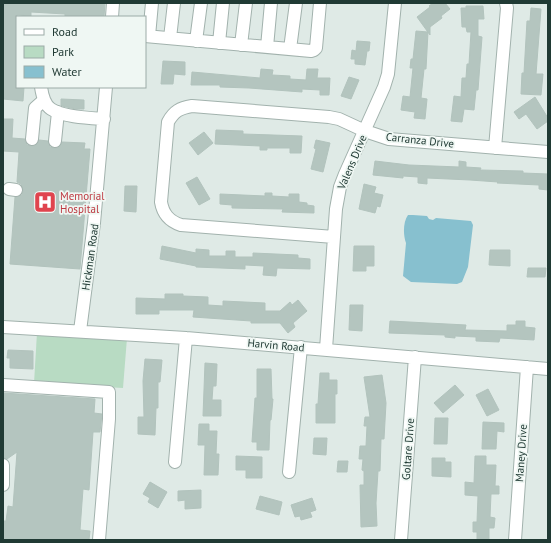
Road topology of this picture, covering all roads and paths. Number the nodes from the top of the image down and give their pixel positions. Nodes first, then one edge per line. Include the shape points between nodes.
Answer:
1 (113, 3) edge
2 (152, 3) edge
3 (174, 3) edge
4 (201, 3) edge
5 (223, 3) edge
6 (246, 3) edge
7 (271, 3) edge
8 (296, 3) edge
9 (320, 3) edge
10 (395, 3) edge
11 (506, 3) edge
12 (112, 16) edge
13 (147, 36) edge
14 (170, 38) junction
15 (196, 41) junction
16 (219, 43) junction
17 (241, 45) junction
18 (268, 47) junction
19 (290, 49) junction
20 (41, 88) edge
21 (106, 88) edge
22 (44, 100) junction
23 (58, 112) junction
24 (104, 119) junction
25 (365, 131) junction
26 (32, 140) dead end
27 (55, 141) dead end
28 (495, 148) junction
29 (548, 152) edge
30 (334, 237) junction
31 (3, 327) edge
32 (80, 331) junction
33 (186, 338) junction
34 (301, 347) junction
35 (326, 349) junction
36 (415, 357) junction
37 (527, 367) junction
38 (548, 369) edge
39 (3, 385) edge
40 (175, 462) dead end
41 (3, 465) edge
42 (289, 472) dead end
43 (3, 478) edge
44 (3, 485) edge
45 (99, 540) edge
46 (401, 540) edge
47 (515, 540) edge

1 - 12 street
2 - 13 street
3 - 14 street
4 - 15 street
5 - 16 street
6 - 17 street
7 - 18 street
8 - 19 street
9 - 19 street via 316,48 310,51
10 - 25 street, Valens Drive via 388,74
11 - 28 street
13 - 14 street
14 - 15 street
15 - 16 street
16 - 17 street
17 - 18 street
18 - 19 street
20 - 22 street
21 - 24 street, Hickman Road
22 - 23 street via 50,108
22 - 26 street via 35,108
23 - 24 street
23 - 27 street
24 - 32 street, Hickman Road via 91,202
25 - 28 street, Carranza Drive via 389,139
25 - 30 street, Valens Drive via 340,188
25 - 30 street, Carranza Drive via 329,117 192,106 177,110 168,122 161,202 162,210 172,222 180,225
28 - 29 street, Carranza Drive
30 - 35 street, Valens Drive
31 - 32 street, Harvin Road
32 - 33 street, Harvin Road
33 - 34 street, Harvin Road
33 - 40 street
34 - 35 street, Harvin Road
34 - 42 street
35 - 36 street, Harvin Road
36 - 37 street, Harvin Road
36 - 46 street, Goltare Drive
37 - 38 street, Harvin Road
37 - 47 street, Maney Drive
39 - 45 street via 109,392
41 - 43 street
43 - 44 street

